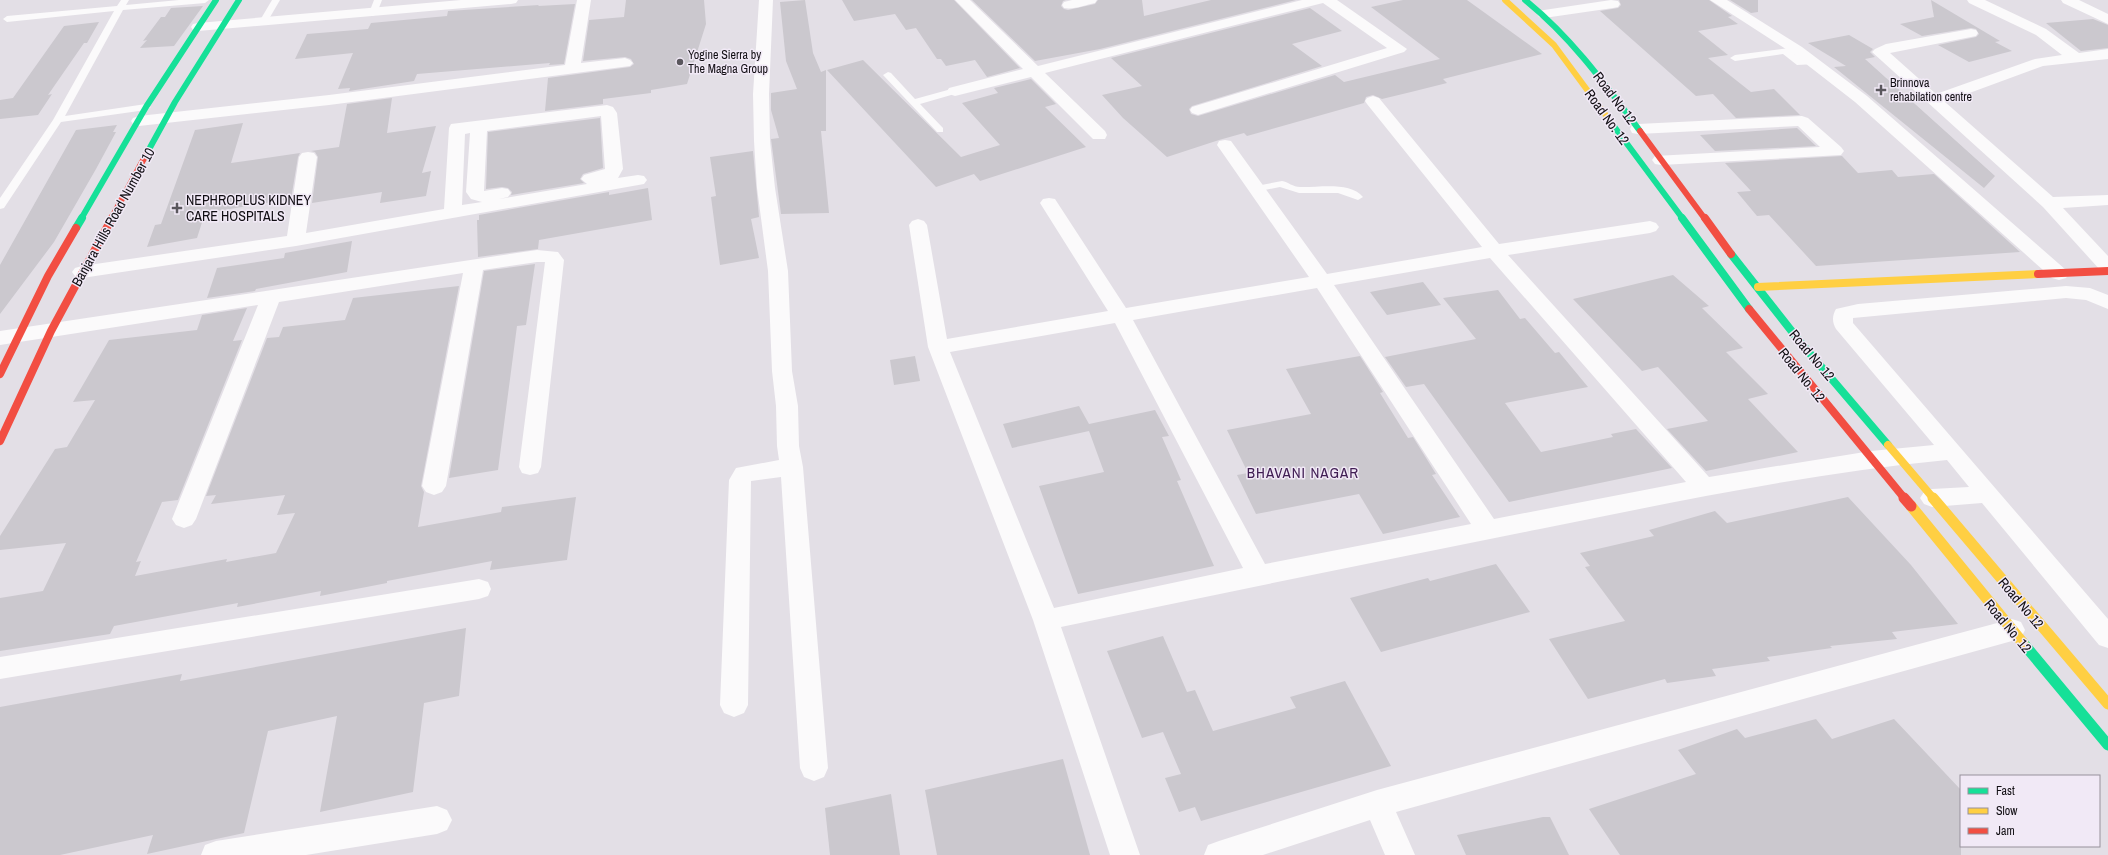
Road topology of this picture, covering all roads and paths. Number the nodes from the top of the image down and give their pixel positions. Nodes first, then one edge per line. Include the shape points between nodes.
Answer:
1 (206, 0) edge
2 (216, 0) edge
3 (239, 0) edge
4 (276, 0) edge
5 (511, 0) edge
6 (584, 0) edge
7 (766, 0) edge
8 (962, 0) edge
9 (1090, 0) edge
10 (1319, 0) edge
11 (1327, 0) edge
12 (1505, 0) edge
13 (1525, 0) edge
14 (1717, 0) edge
15 (1974, 0) edge
16 (2068, 0) edge
17 (482, 2) edge
18 (123, 4) edge
19 (1614, 4) dead end
20 (1069, 5) dead end
21 (375, 6) edge
22 (1544, 14) junction
23 (7, 19) dead end
24 (2108, 20) edge
25 (263, 22) junction
26 (223, 25) junction
27 (198, 27) junction
28 (1971, 33) dead end
29 (1791, 51) junction
30 (2108, 54) edge
31 (2074, 57) junction
32 (1735, 58) dead end
33 (625, 62) dead end
34 (572, 69) junction
35 (1035, 72) junction
36 (888, 76) dead end
37 (955, 91) joint
38 (1373, 100) dead end
39 (1935, 100) junction
40 (913, 103) junction
41 (1198, 110) dead end
42 (142, 114) junction
43 (166, 118) junction
44 (58, 120) junction
45 (479, 127) junction
46 (1638, 129) junction
47 (940, 130) dead end
48 (1100, 135) dead end
49 (1225, 145) dead end
50 (308, 157) dead end
51 (1661, 160) junction
52 (638, 180) dead end
53 (1255, 189) junction
54 (511, 197) junction
55 (1358, 197) dead end
56 (2108, 200) edge
57 (1049, 203) dead end
58 (2049, 203) junction
59 (0, 206) edge
60 (453, 211) junction
61 (918, 225) dead end
62 (1650, 227) dead end
63 (296, 240) junction
64 (1494, 251) junction
65 (474, 267) junction
66 (2108, 267) edge
67 (2108, 271) edge
68 (82, 272) junction
69 (2059, 274) junction
70 (1322, 281) junction
71 (1758, 287) junction
72 (271, 297) junction
73 (2108, 303) edge
74 (1120, 316) junction
75 (51, 331) junction
76 (10, 337) edge
77 (938, 347) junction
78 (0, 374) edge
79 (0, 440) edge
80 (1952, 451) junction
81 (1897, 456) junction
82 (1871, 459) junction
83 (530, 467) dead end
84 (792, 467) junction
85 (434, 486) dead end
86 (1704, 487) junction
87 (1988, 494) junction
88 (1932, 498) junction
89 (184, 518) dead end
90 (1488, 530) junction
91 (1258, 575) junction
92 (478, 588) dead end
93 (1046, 620) junction
94 (2012, 630) junction
95 (2108, 637) edge
96 (0, 668) edge
97 (2108, 704) edge
98 (734, 705) dead end
99 (2108, 745) edge
100 (814, 768) dead end
101 (1377, 804) junction
102 (437, 820) dead end
103 (216, 855) edge
104 (1125, 855) edge
105 (1219, 855) edge
106 (1400, 855) edge

1 - 18 lane
2 - 27 main road, Banjara Hills Road Number 10
3 - 26 main road, Banjara Hills Road Number 10
4 - 25 lane
5 - 17 street
6 - 34 street
7 - 84 street via 761,94 762,141 778,271 782,371
8 - 35 street
9 - 20 street
10 - 35 street
11 - 41 street via 1399,49
12 - 82 main road, Road No. 12 via 1554,46 1756,319
13 - 22 main road, Road No 12
14 - 29 street
15 - 31 street via 2041,32
16 - 24 street
17 - 21 street
18 - 23 lane
18 - 44 lane
19 - 22 street
21 - 25 street
22 - 46 main road, Road No 12 via 1601,78
25 - 26 street
26 - 27 street
26 - 43 main road, Banjara Hills Road Number 10
27 - 42 main road, Banjara Hills Road Number 10
28 - 39 street via 1880,50
29 - 32 lane
29 - 69 street via 1813,62 1861,99
30 - 31 street
31 - 39 street via 2040,62
33 - 34 street
34 - 43 street
35 - 37 street
35 - 48 street
36 - 40 lane
37 - 40 lane
38 - 64 street
39 - 58 street
40 - 47 lane
42 - 43 street
42 - 44 lane
42 - 76 main road, Banjara Hills Road Number 10
43 - 68 main road, Banjara Hills Road Number 10
44 - 59 lane
45 - 54 street via 475,192 483,197
45 - 54 street via 601,110 609,113 614,169 612,174
45 - 60 street via 457,129
46 - 51 main road, Road No 12
46 - 51 street via 1802,121 1835,151
49 - 53 street
50 - 63 street
51 - 71 main road, Road No 12 via 1714,233
52 - 54 street
53 - 55 lane via 1282,184 1289,190 1300,192 1318,188 1333,189
53 - 70 street
54 - 60 street
56 - 58 street
57 - 74 street
58 - 66 street
60 - 63 street
61 - 77 street
62 - 64 street
63 - 68 street
64 - 70 street
64 - 86 street
65 - 72 street
65 - 83 street via 537,256 550,256 555,260
65 - 85 street
67 - 69 main road
68 - 75 main road, Banjara Hills Road Number 10
69 - 71 main road
70 - 74 street
70 - 90 street
71 - 81 main road, Road No 12 via 1801,343
72 - 75 street
72 - 89 street
73 - 80 street via 2090,294 2066,292 1858,310 1843,314 1843,324
74 - 77 street
74 - 91 street
75 - 76 street
75 - 79 main road, Banjara Hills Road Number 10
76 - 78 main road, Banjara Hills Road Number 10
77 - 93 street
80 - 81 street
80 - 87 street
81 - 82 street
81 - 88 main road, Road No 12
82 - 86 street
82 - 94 main road, Road No. 12
84 - 98 street via 744,474 740,480
84 - 100 street
86 - 90 street
87 - 88 street
87 - 95 street
88 - 97 main road, Road No 12
90 - 91 street
91 - 93 street
92 - 96 street
93 - 104 street
94 - 99 main road, Road No. 12
94 - 101 street
101 - 105 street
101 - 106 street
102 - 103 street

